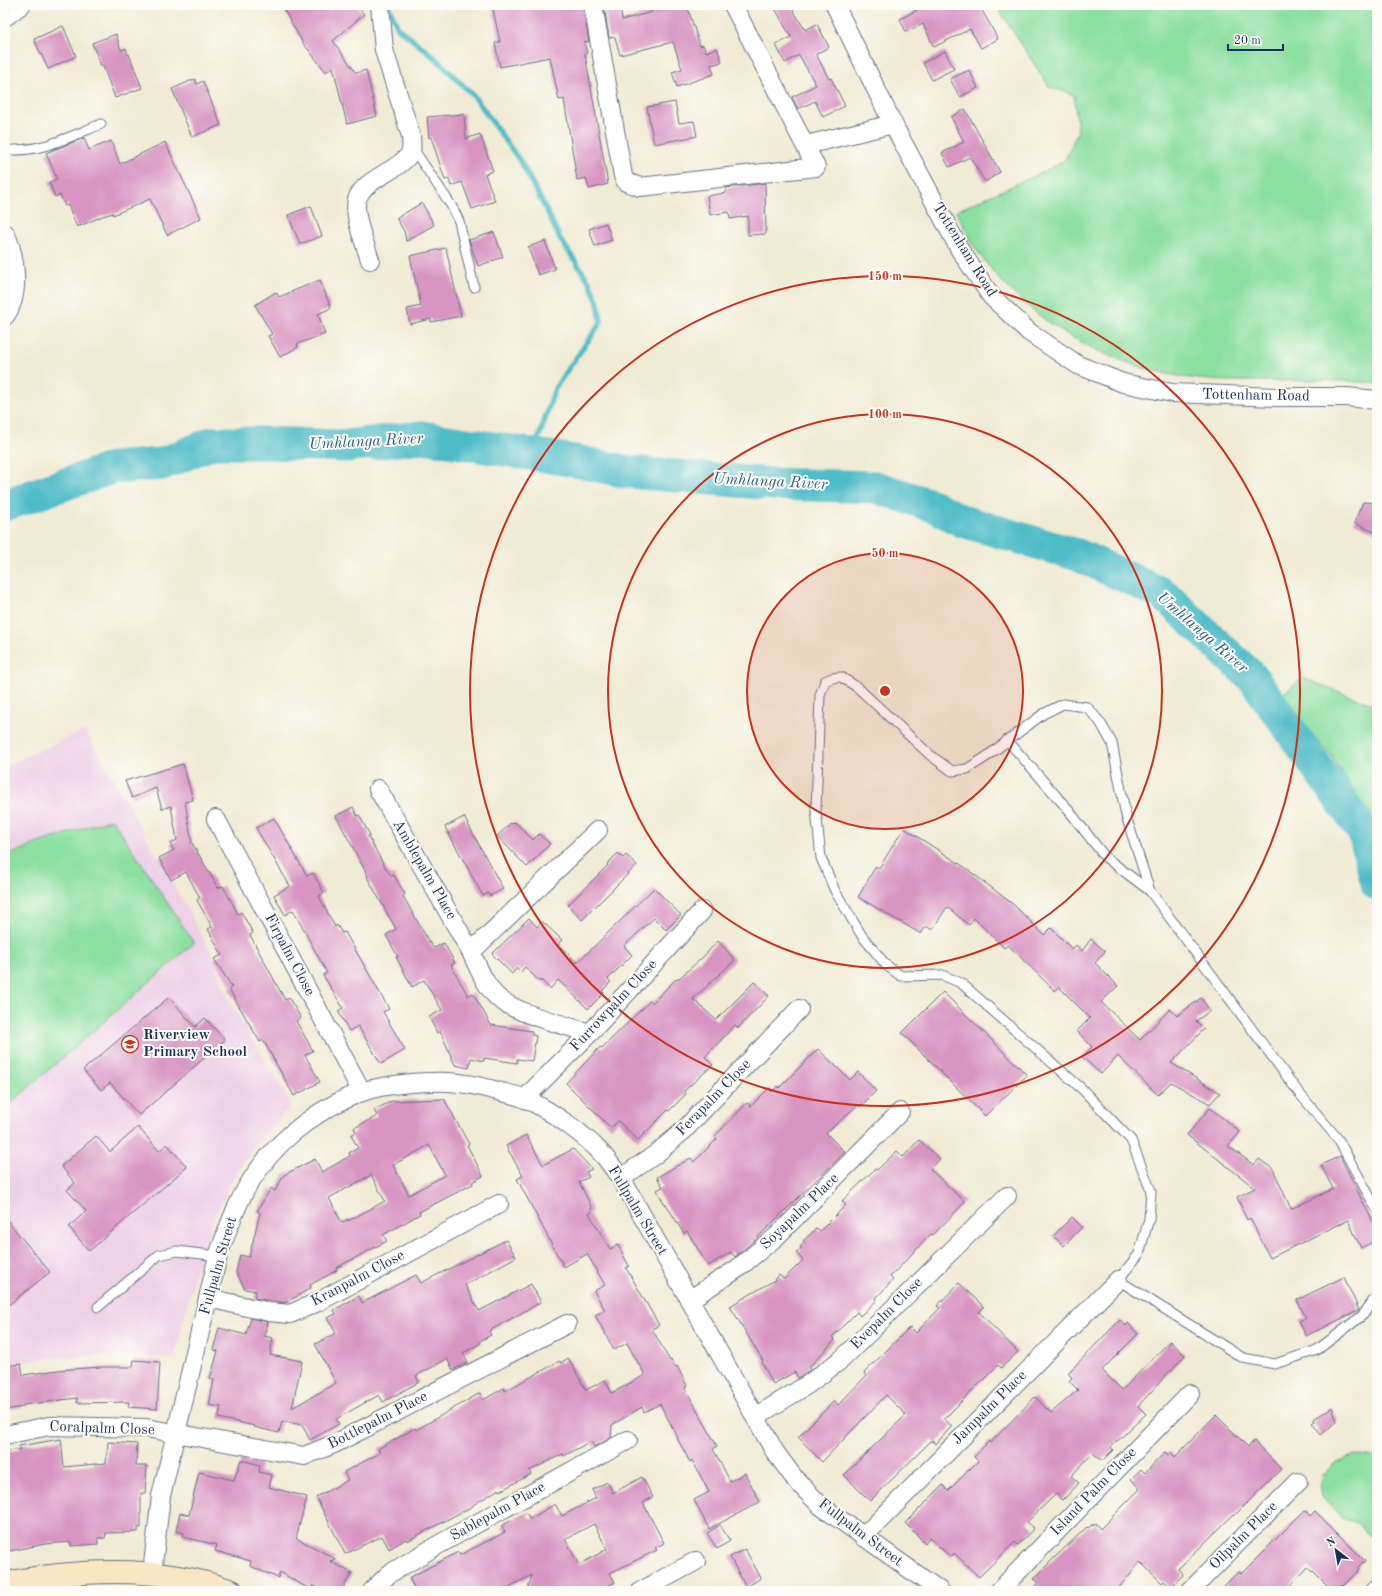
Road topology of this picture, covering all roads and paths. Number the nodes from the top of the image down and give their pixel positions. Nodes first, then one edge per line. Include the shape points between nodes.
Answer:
1 (21, 5) edge
2 (380, 5) edge
3 (593, 5) edge
4 (733, 5) edge
5 (835, 5) edge
6 (5, 17) edge
7 (101, 124) dead end
8 (893, 124) junction
9 (806, 145) junction
10 (412, 146) junction
11 (5, 150) edge
12 (5, 233) edge
13 (370, 260) dead end
14 (474, 287) dead end
15 (5, 316) edge
16 (1377, 400) edge
17 (1007, 740) junction
18 (378, 789) dead end
19 (216, 819) dead end
20 (598, 830) dead end
21 (1150, 891) junction
22 (702, 911) dead end
23 (471, 952) junction
24 (799, 1009) dead end
25 (590, 1033) junction
26 (362, 1092) junction
27 (524, 1099) junction
28 (900, 1112) dead end
29 (621, 1178) junction
30 (1008, 1196) dead end
31 (499, 1204) dead end
32 (1377, 1210) edge
33 (218, 1256) junction
34 (1118, 1280) junction
35 (1377, 1295) edge
36 (209, 1298) junction
37 (689, 1300) junction
38 (98, 1307) dead end
39 (567, 1324) dead end
40 (1190, 1394) dead end
41 (755, 1417) junction
42 (176, 1433) junction
43 (5, 1436) edge
44 (628, 1440) dead end
45 (1298, 1482) dead end
46 (863, 1537) junction
47 (696, 1561) dead end
48 (152, 1573) junction
49 (5, 1584) edge
50 (232, 1591) edge
51 (372, 1591) edge
52 (641, 1591) edge
53 (940, 1591) edge
54 (999, 1591) edge
55 (1190, 1591) edge

1 - 6 street
2 - 10 street via 384,50
3 - 9 street via 619,156 626,182 640,187 816,166
4 - 9 street
5 - 8 street, Tottenham Road
7 - 11 lane via 34,149
8 - 9 street
8 - 16 street, Tottenham Road via 960,250 991,296 1029,332 1078,365 1123,384 1172,393
10 - 13 street via 410,154 366,186 358,196 358,221
10 - 14 lane via 451,205 458,221
12 - 15 street via 15,267 15,291
17 - 21 lane via 1066,807 1105,857
17 - 21 lane via 1043,714 1062,704 1087,707 1100,722 1112,743 1126,816
17 - 34 lane via 967,769 952,771 930,755 857,687 841,677 825,681 820,695 816,810 821,858 835,891 862,936 886,965 902,976 942,975 961,983 1082,1089 1131,1140 1151,1191 1149,1219 1139,1254
18 - 23 street, Amblepalm Place
19 - 26 street, Firpalm Close
20 - 23 street
21 - 32 lane via 1299,1093 1338,1139
22 - 25 street, Furrowpalm Close
23 - 25 street, Amblepalm Place via 484,980 497,997 514,1009
24 - 29 street, Ferapalm Close via 683,1131 656,1154
25 - 27 street, Furrowpalm Close
26 - 27 street, Fullpalm Street via 389,1086 449,1082 479,1086
26 - 33 street, Fullpalm Street via 306,1122 280,1143 258,1169 243,1193
27 - 29 street, Fullpalm Street via 547,1111 583,1137 603,1155
28 - 37 street, Soyapalm Place via 777,1236 738,1269
29 - 37 street, Fullpalm Street
30 - 41 street, Evepalm Close via 842,1359 807,1385
31 - 36 street, Kranpalm Close via 318,1302 290,1314 269,1312
33 - 36 street, Fullpalm Street
33 - 38 lane via 177,1251 159,1255
34 - 35 lane via 1243,1358 1275,1364 1317,1350 1364,1314
34 - 46 street, Jampalm Place
36 - 42 street, Fullpalm Street
37 - 41 street, Fullpalm Street
39 - 42 street, Bottlepalm Place via 334,1444 304,1456
40 - 54 street, Island Palm Close
41 - 46 street, Fullpalm Street via 775,1452 795,1479 821,1506
42 - 43 street, Coralpalm Close via 146,1428 49,1426
42 - 48 street, Fullpalm Street via 161,1496
44 - 51 street, Sablepalm Place via 436,1546 390,1574
45 - 55 street, Oilpalm Place
46 - 53 street, Fullpalm Street
47 - 52 street
48 - 49 street via 87,1572
48 - 50 street via 212,1583

